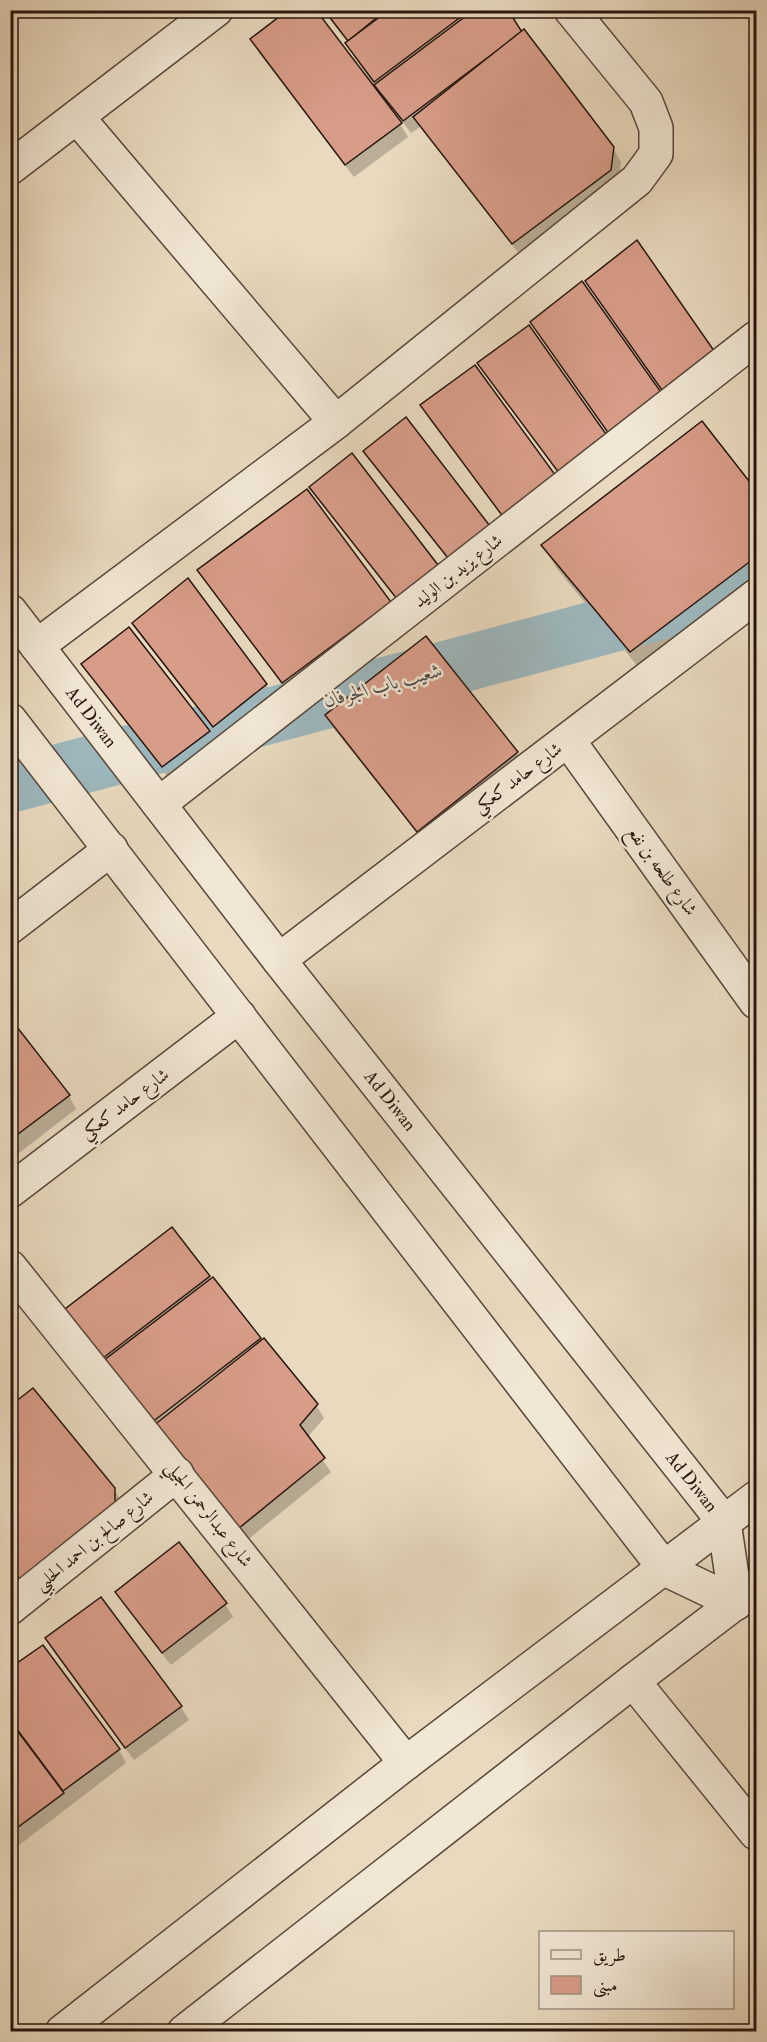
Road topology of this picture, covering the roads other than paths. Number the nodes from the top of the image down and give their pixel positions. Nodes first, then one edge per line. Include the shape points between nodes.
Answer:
1 (216, 10) edge
2 (571, 10) edge
3 (77, 117) junction
4 (10, 168) edge
5 (756, 338) edge
6 (336, 422) junction
7 (756, 596) edge
8 (10, 611) edge
9 (37, 646) junction
10 (10, 720) edge
11 (568, 740) junction
12 (159, 804) junction
13 (111, 849) junction
14 (10, 927) edge
15 (279, 960) junction
16 (756, 1002) edge
17 (239, 1016) junction
18 (10, 1191) edge
19 (10, 1267) edge
20 (177, 1474) junction
21 (756, 1498) edge
22 (724, 1522) junction
23 (664, 1569) junction
24 (746, 1595) edge
25 (10, 1608) edge
26 (633, 1681) junction
27 (406, 1763) junction
28 (756, 1833) edge
29 (62, 2031) edge
30 (184, 2031) edge

1 - 3 street
2 - 6 street via 646,102 656,128 656,154 637,180
3 - 4 street
3 - 6 street
5 - 12 street, شارع يزيد بن الوليد
6 - 9 street
7 - 11 street, شارع حامد كعكي
8 - 9 street, Ad Diwan
9 - 12 street, Ad Diwan
10 - 13 street
11 - 15 street, شارع حامد كعكي
11 - 16 street, شارع طلحه بن نفع
12 - 15 street, Ad Diwan
13 - 14 street
13 - 17 street
15 - 22 street, Ad Diwan
17 - 18 street, شارع حامد كعكي
17 - 23 street
19 - 20 street, شارع عبدالرحمن الجيلي
20 - 25 street, شارع صالح بن احمد الحلبي
20 - 27 street, شارع عبدالرحمن الجيلي
21 - 22 street
22 - 23 street
22 - 24 street, Ad Diwan
23 - 24 street
23 - 27 street
24 - 26 street
26 - 28 street
26 - 30 street
27 - 29 street

